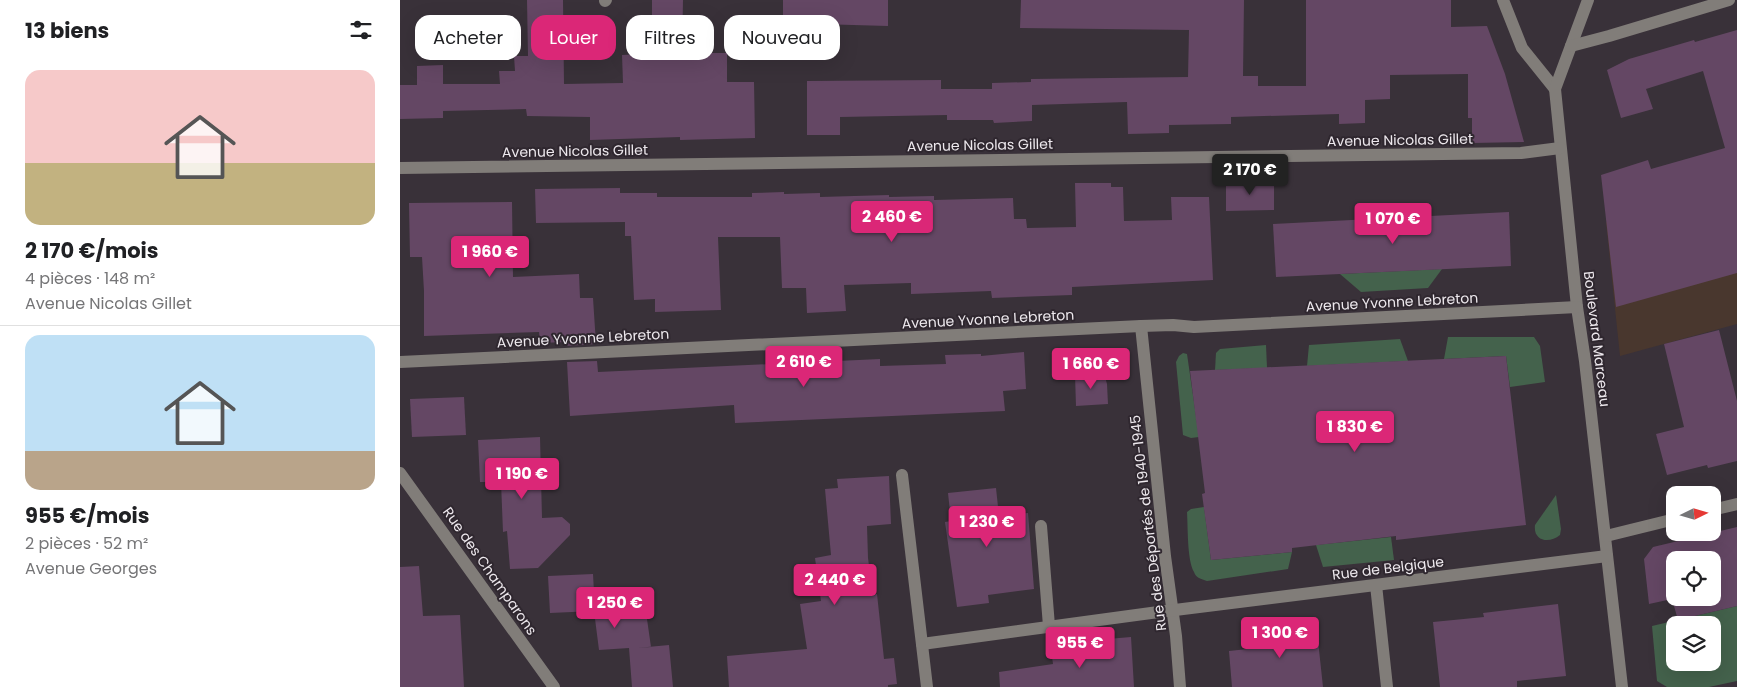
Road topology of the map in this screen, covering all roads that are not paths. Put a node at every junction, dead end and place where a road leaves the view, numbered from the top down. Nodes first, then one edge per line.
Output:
1 (1502, 0) edge
2 (1588, 0) edge
3 (1729, 0) edge
4 (1571, 46) junction
5 (1555, 89) junction
6 (1560, 148) junction
7 (400, 168) edge
8 (1577, 308) junction
9 (1141, 326) junction
10 (400, 362) edge
11 (400, 473) edge
12 (902, 475) dead end
13 (1737, 504) edge
14 (1721, 508) edge
15 (1666, 521) edge
16 (1041, 526) dead end
17 (1606, 536) junction
18 (1607, 556) junction
19 (1376, 584) junction
20 (1174, 610) junction
21 (1049, 626) junction
22 (922, 644) junction
23 (554, 687) edge
24 (927, 687) edge
25 (1180, 687) edge
26 (1387, 687) edge
27 (1622, 687) edge

1 - 5 street
2 - 4 street, Boulevard Marceau
3 - 4 street
4 - 5 street, Boulevard Marceau
5 - 6 street, Boulevard Marceau
6 - 7 street, Avenue Nicolas Gillet
6 - 8 street, Boulevard Marceau
8 - 9 street, Avenue Yvonne Lebreton
8 - 17 street, Boulevard Marceau
9 - 10 street, Avenue Yvonne Lebreton
9 - 20 street, Rue des Déportés de 1940-1945
11 - 23 street, Rue des Champarons
12 - 22 street
13 - 14 street
15 - 17 street
16 - 21 street
17 - 18 street, Boulevard Marceau
18 - 19 street, Rue de Belgique
18 - 27 street, Boulevard Marceau
19 - 20 street, Rue de Belgique
19 - 26 street
20 - 21 street, Rue de Belgique
20 - 25 street, Rue des Déportés de 1940-1945
21 - 22 street, Rue de Belgique
22 - 24 street

